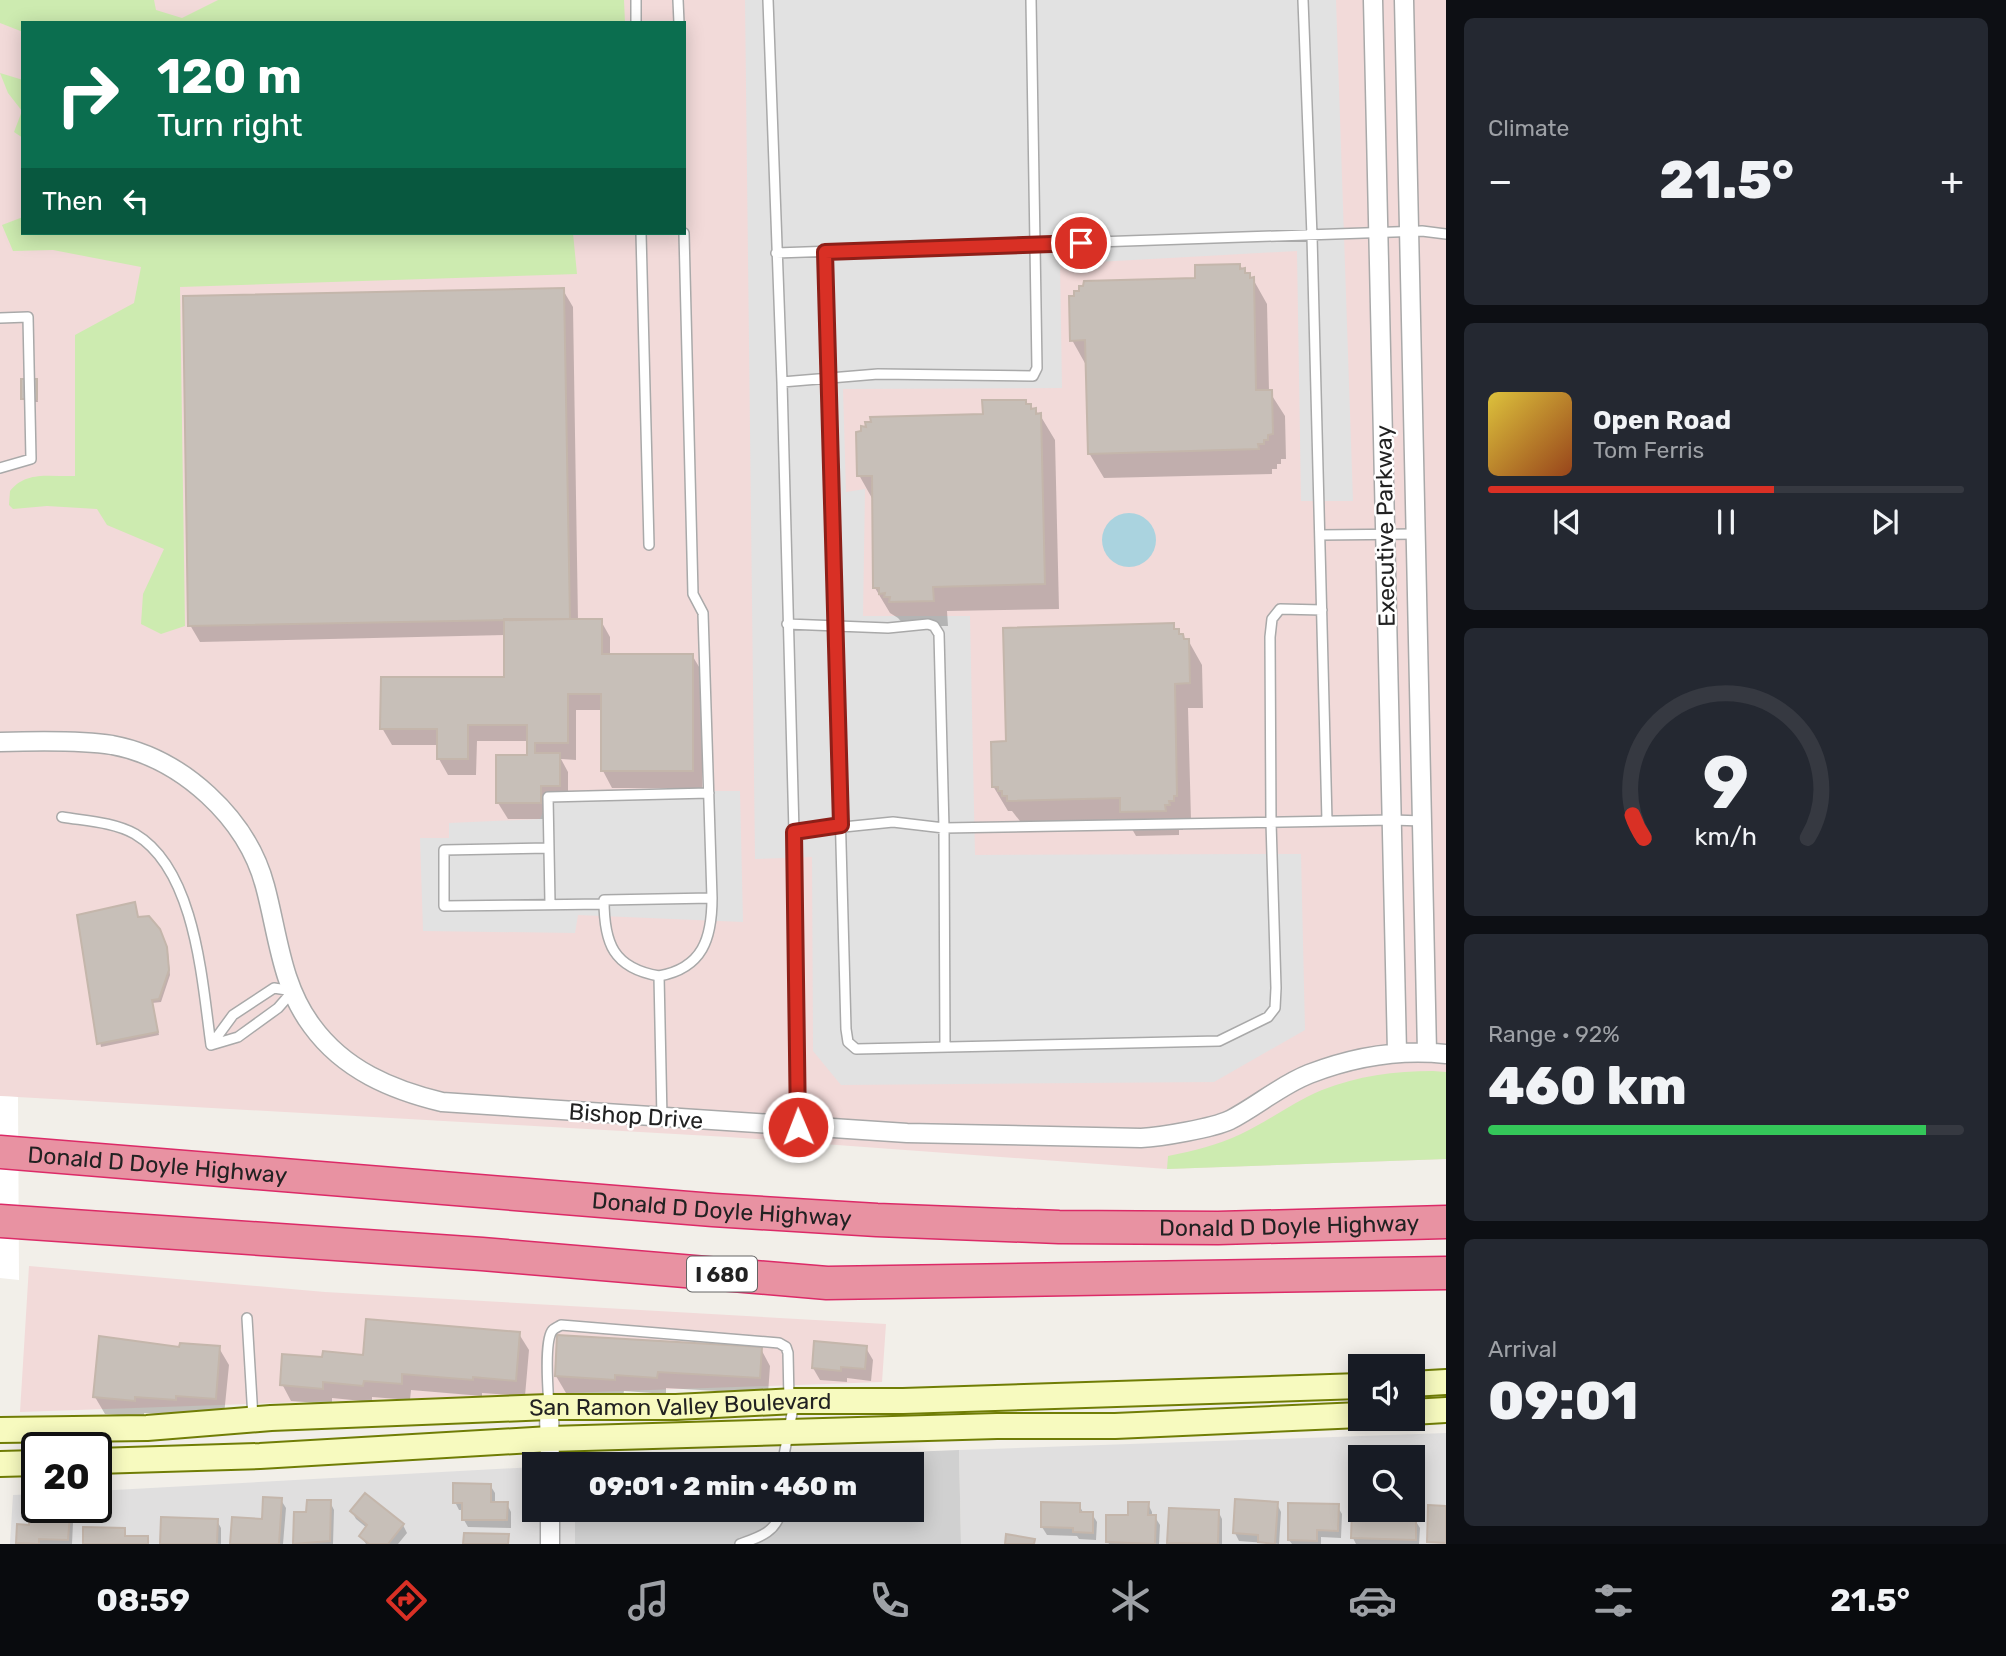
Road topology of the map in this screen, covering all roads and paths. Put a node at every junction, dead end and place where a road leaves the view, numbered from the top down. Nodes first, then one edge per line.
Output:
1 (636, 0) edge
2 (678, 0) edge
3 (768, 0) edge
4 (1031, 0) edge
5 (1303, 0) edge
6 (1373, 0) edge
7 (1404, 0) edge
8 (636, 21) edge
9 (679, 21) edge
10 (1410, 232) junction
11 (1378, 233) junction
12 (1446, 234) edge
13 (641, 235) edge
14 (684, 235) edge
15 (1312, 236) junction
16 (1034, 244) junction
17 (825, 252) junction
18 (776, 253) junction
19 (0, 318) edge
20 (830, 377) junction
21 (782, 382) junction
22 (0, 468) edge
23 (1385, 534) junction
24 (1416, 534) junction
25 (1320, 535) junction
26 (649, 545) dead end
27 (1322, 610) junction
28 (787, 624) junction
29 (835, 627) junction
30 (0, 742) edge
31 (709, 793) junction
32 (62, 817) dead end
33 (1392, 820) junction
34 (1327, 821) junction
35 (1423, 821) junction
36 (1271, 822) junction
37 (841, 825) junction
38 (944, 828) junction
39 (794, 832) junction
40 (548, 848) junction
41 (712, 898) junction
42 (550, 904) junction
43 (604, 904) junction
44 (659, 976) junction
45 (293, 991) junction
46 (211, 1045) junction
47 (945, 1047) junction
48 (1396, 1052) junction
49 (1427, 1052) junction
50 (1446, 1054) edge
51 (662, 1118) junction
52 (798, 1127) junction
53 (0, 1152) edge
54 (0, 1221) edge
55 (1446, 1222) edge
56 (1446, 1273) edge
57 (247, 1318) dead end
58 (1446, 1382) edge
59 (1425, 1383) edge
60 (1348, 1386) edge
61 (792, 1401) junction
62 (549, 1407) junction
63 (1446, 1410) edge
64 (1425, 1411) edge
65 (1348, 1416) edge
66 (254, 1420) junction
67 (0, 1430) edge
68 (789, 1432) junction
69 (550, 1439) junction
70 (550, 1452) edge
71 (784, 1452) edge
72 (112, 1461) edge
73 (21, 1463) edge
74 (0, 1464) edge
75 (550, 1522) edge
76 (779, 1522) edge
77 (550, 1544) edge
78 (740, 1544) edge

1 - 8 lane
2 - 9 lane
3 - 18 lane
4 - 16 lane
5 - 15 lane
6 - 11 street, Executive Parkway
7 - 10 street, Executive Parkway
10 - 11 lane
10 - 12 lane
10 - 24 street, Executive Parkway
11 - 15 lane
11 - 23 street, Executive Parkway
13 - 26 lane
14 - 31 lane
15 - 16 lane
15 - 25 lane
16 - 17 lane
16 - 20 lane
17 - 18 lane
17 - 20 lane
18 - 21 lane
19 - 22 lane
20 - 21 lane
20 - 29 lane
21 - 28 lane
23 - 24 lane
23 - 25 lane
23 - 33 street, Executive Parkway
24 - 35 street, Executive Parkway
25 - 27 lane
27 - 34 lane
27 - 36 lane
28 - 29 lane
28 - 39 lane
29 - 37 lane
29 - 38 lane
30 - 45 street, Bishop Drive
31 - 40 lane
31 - 41 lane
32 - 46 lane
33 - 34 lane
33 - 35 lane
33 - 48 street, Executive Parkway
34 - 36 lane
35 - 49 street, Executive Parkway
36 - 38 lane
36 - 47 lane
37 - 38 lane
37 - 39 lane
37 - 47 lane
38 - 47 lane
39 - 52 lane
40 - 42 lane
40 - 42 lane
41 - 43 lane
41 - 44 lane
42 - 43 lane
43 - 44 lane
44 - 51 lane
45 - 46 lane
45 - 46 lane
45 - 51 street, Bishop Drive
48 - 49 street, Bishop Drive
48 - 52 street, Bishop Drive
49 - 50 street, Bishop Drive
51 - 52 street, Bishop Drive
53 - 55 highway, Donald D Doyle Highway
54 - 56 highway, I 680
57 - 66 lane
58 - 59 main road
60 - 61 main road, San Ramon Valley Boulevard
61 - 62 main road, San Ramon Valley Boulevard
61 - 62 lane
61 - 68 lane
62 - 66 main road, San Ramon Valley Boulevard
62 - 69 street
63 - 64 main road
65 - 68 main road, San Ramon Valley Boulevard
66 - 67 main road, San Ramon Valley Boulevard
68 - 69 main road, San Ramon Valley Boulevard
68 - 71 lane
69 - 70 street
69 - 72 main road, San Ramon Valley Boulevard
73 - 74 main road
75 - 77 street
76 - 78 lane

